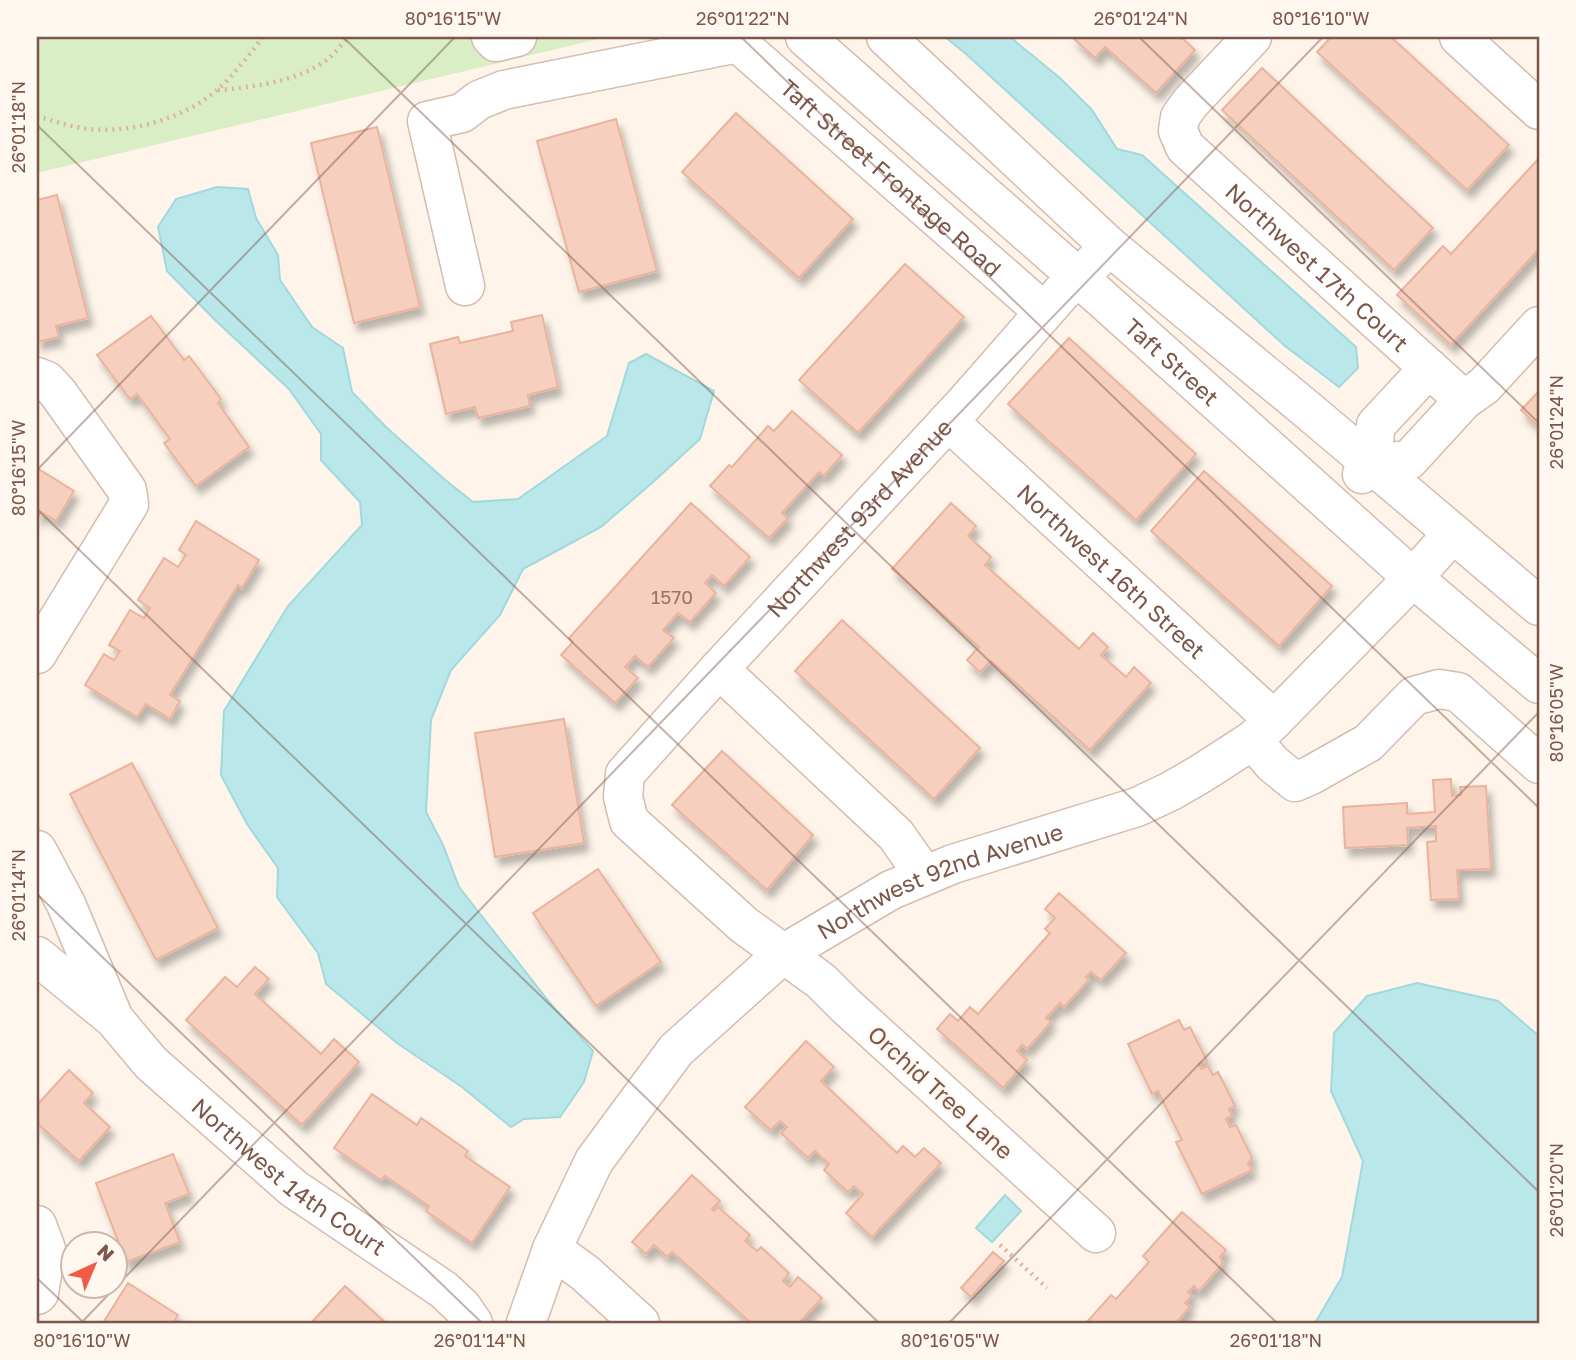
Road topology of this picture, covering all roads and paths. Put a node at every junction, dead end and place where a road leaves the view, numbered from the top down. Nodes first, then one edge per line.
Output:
1 (263, 37) edge
2 (348, 37) edge
3 (806, 37) edge
4 (886, 37) edge
5 (1250, 37) edge
6 (1459, 37) edge
7 (217, 90) junction
8 (1539, 110) edge
9 (37, 116) edge
10 (1109, 246) junction
11 (1079, 278) junction
12 (465, 286) dead end
13 (1044, 312) junction
14 (1539, 326) edge
15 (1429, 368) junction
16 (37, 377) edge
17 (1464, 400) junction
18 (948, 421) junction
19 (1371, 464) junction
20 (1334, 506) junction
21 (1453, 533) junction
22 (1413, 578) junction
23 (1539, 606) edge
24 (37, 654) edge
25 (719, 669) junction
26 (1539, 684) edge
27 (1264, 730) junction
28 (1539, 764) edge
29 (623, 797) joint
30 (37, 850) edge
31 (924, 875) junction
32 (783, 954) junction
33 (37, 956) edge
34 (114, 1019) junction
35 (1096, 1233) dead end
36 (41, 1237) edge
37 (1000, 1245) dead end
38 (552, 1250) junction
39 (1046, 1288) dead end
40 (37, 1295) edge
41 (474, 1323) edge
42 (527, 1323) edge
43 (640, 1323) edge

1 - 7 path
2 - 7 path
3 - 11 street, Taft Street
4 - 10 street, Taft Street
5 - 15 street, Northwest 17th Court
6 - 8 street
7 - 9 path
10 - 11 street, Northwest 93rd Avenue
10 - 19 street, Taft Street
11 - 13 street, Northwest 93rd Avenue
11 - 20 street, Taft Street
12 - 13 street, Taft Street Frontage Road
13 - 18 street, Northwest 93rd Avenue
14 - 17 street
15 - 17 street, Northwest 17th Court
15 - 19 street
16 - 24 street
17 - 19 street
18 - 25 street, Northwest 93rd Avenue
18 - 27 street, Northwest 16th Street
19 - 20 street
19 - 21 street, Taft Street
20 - 22 street, Taft Street
21 - 22 street, Northwest 92nd Avenue
21 - 23 street, Taft Street
22 - 26 street, Taft Street
22 - 27 street, Northwest 92nd Avenue
25 - 29 street, Northwest 93rd Avenue
25 - 31 street
27 - 28 street
27 - 31 street, Northwest 92nd Avenue
29 - 32 street, Orchid Tree Lane
30 - 34 street, Northwest 14th Court
31 - 32 street, Northwest 92nd Avenue
32 - 35 street, Orchid Tree Lane
32 - 38 street, Northwest 92nd Avenue
33 - 34 street, Northwest 14th Court
34 - 41 street, Northwest 14th Court
36 - 40 street
37 - 39 path
38 - 42 street, Northwest 92nd Avenue
38 - 43 street

